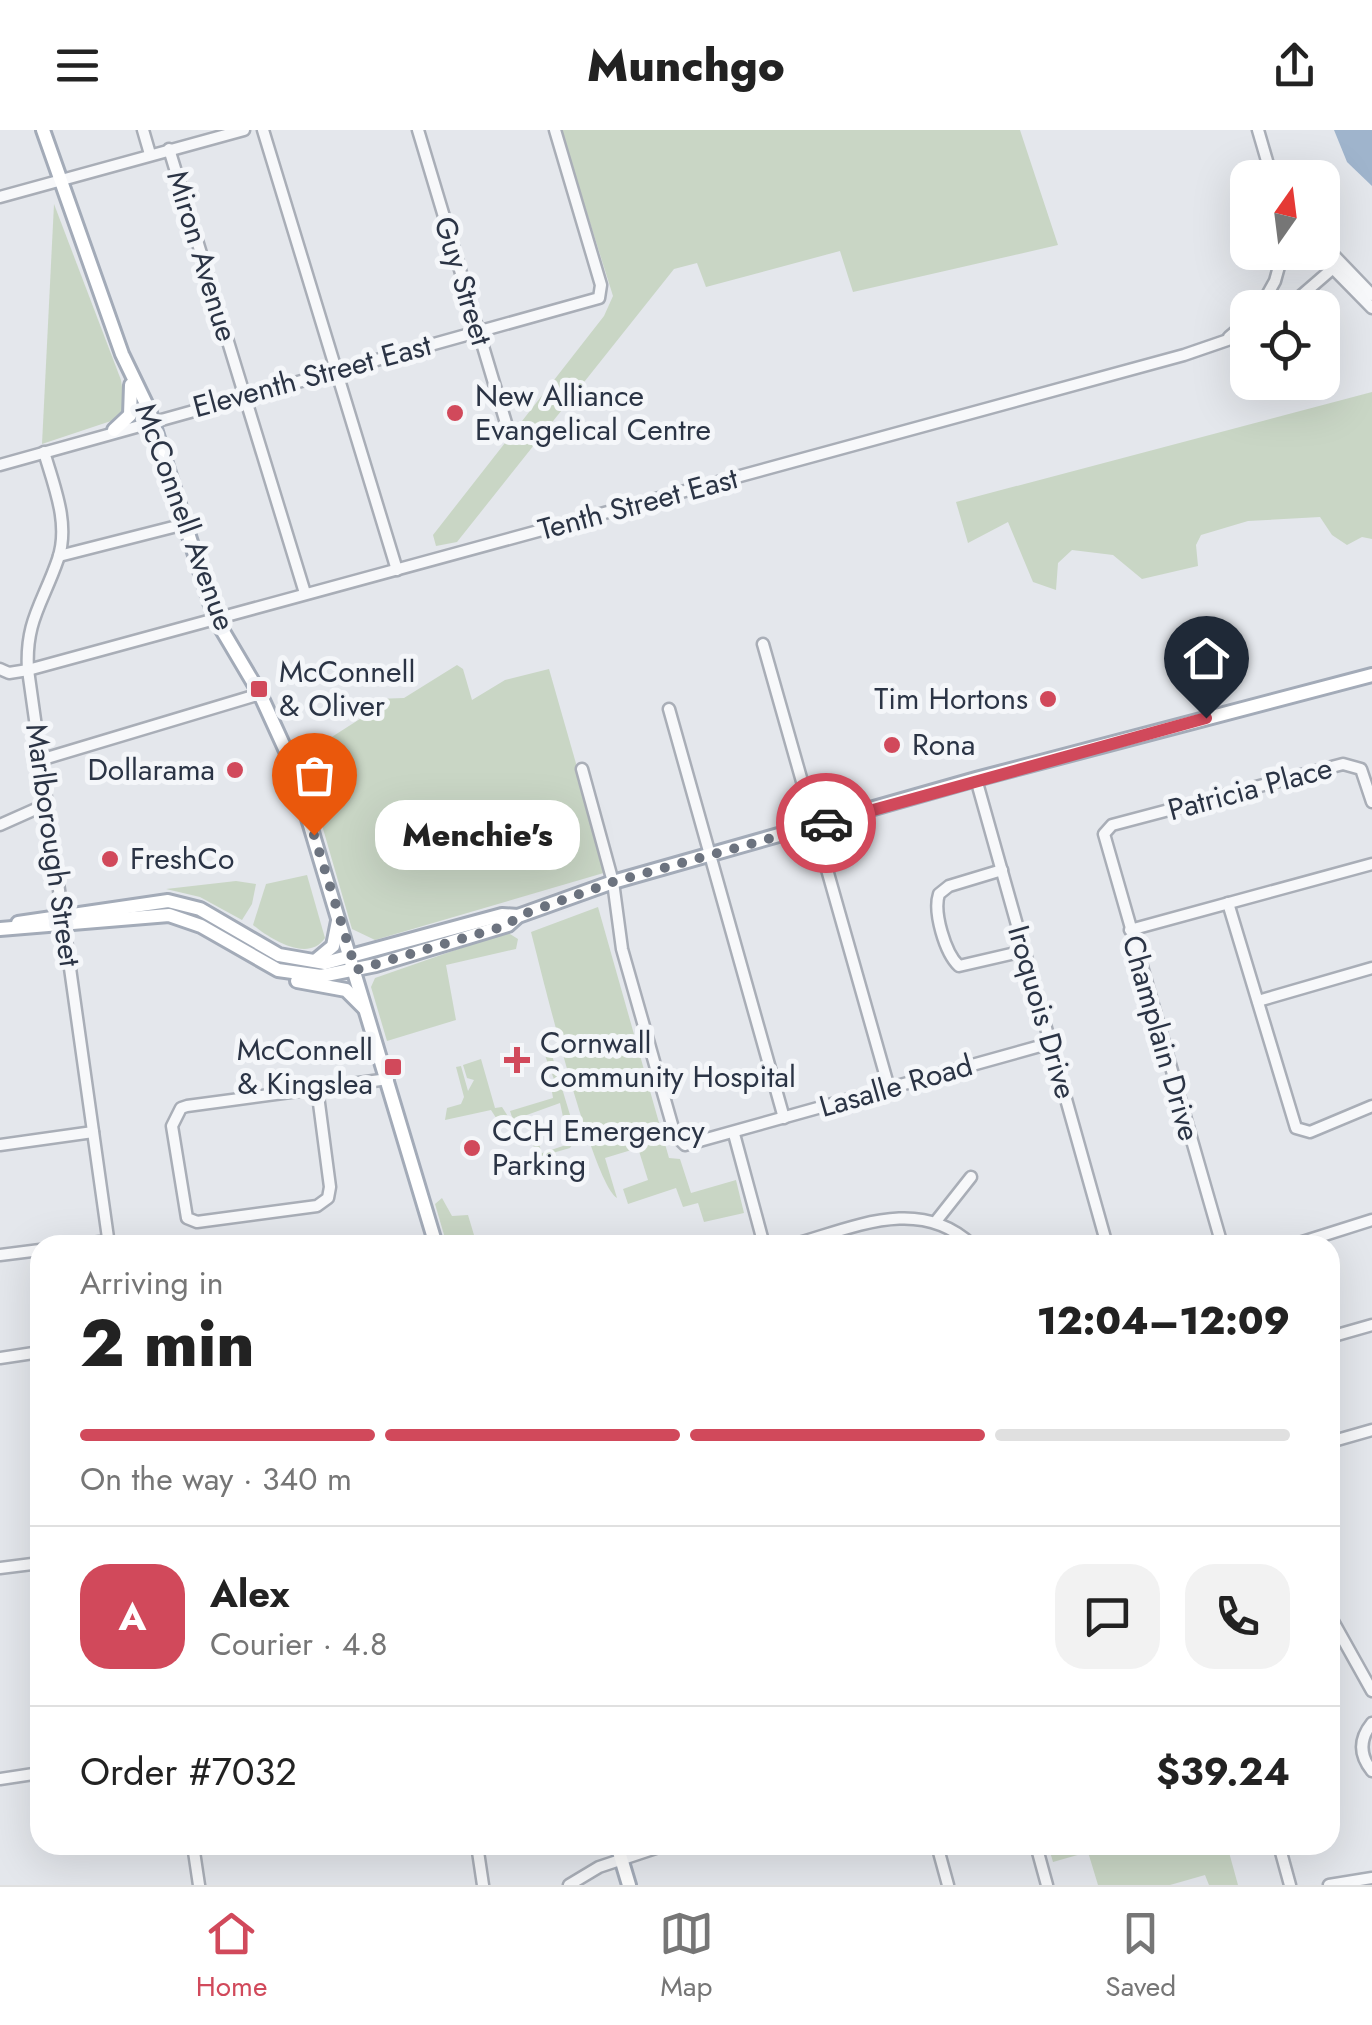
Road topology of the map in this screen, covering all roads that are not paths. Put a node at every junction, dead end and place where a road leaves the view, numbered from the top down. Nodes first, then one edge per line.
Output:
1 (43, 130) edge
2 (143, 130) edge
3 (244, 130) edge
4 (263, 130) edge
5 (418, 130) edge
6 (555, 130) edge
7 (1259, 132) edge
8 (169, 149) junction
9 (150, 154) junction
10 (1267, 160) edge
11 (1272, 160) edge
12 (58, 180) junction
13 (0, 197) edge
14 (1331, 270) edge
15 (1337, 270) edge
16 (1338, 270) edge
17 (1308, 290) edge
18 (1372, 295) edge
19 (1372, 308) edge
20 (478, 332) junction
21 (1230, 333) edge
22 (1230, 339) edge
23 (1208, 347) junction
24 (122, 354) junction
25 (335, 369) junction
26 (243, 394) junction
27 (151, 419) junction
28 (114, 430) junction
29 (508, 433) dead end
30 (44, 452) junction
31 (0, 465) edge
32 (186, 524) junction
33 (59, 556) junction
34 (397, 570) junction
35 (305, 593) junction
36 (215, 618) junction
37 (763, 644) dead end
38 (0, 669) edge
39 (28, 670) junction
40 (1372, 675) edge
41 (260, 694) junction
42 (669, 709) dead end
43 (40, 760) junction
44 (582, 769) dead end
45 (976, 779) junction
46 (1372, 802) edge
47 (47, 804) junction
48 (0, 825) edge
49 (815, 826) junction
50 (1106, 830) joint
51 (709, 856) junction
52 (1372, 864) edge
53 (1002, 870) junction
54 (613, 882) junction
55 (1228, 904) junction
56 (337, 909) junction
57 (63, 920) junction
58 (0, 928) edge
59 (1130, 930) junction
60 (1024, 951) junction
61 (311, 962) junction
62 (355, 963) junction
63 (268, 966) junction
64 (1372, 968) edge
65 (1258, 1002) junction
66 (367, 1012) junction
67 (1051, 1042) junction
68 (388, 1078) junction
69 (317, 1088) junction
70 (888, 1088) junction
71 (1372, 1106) edge
72 (784, 1118) junction
73 (93, 1132) junction
74 (734, 1134) junction
75 (0, 1145) edge
76 (971, 1177) dead end
77 (936, 1220) junction
78 (1372, 1220) edge
79 (108, 1235) edge
80 (433, 1235) edge
81 (761, 1235) edge
82 (828, 1235) edge
83 (958, 1235) edge
84 (1104, 1235) edge
85 (1219, 1235) edge
86 (1325, 1235) edge
87 (30, 1251) edge
88 (0, 1255) edge
89 (1372, 1325) edge
90 (1340, 1333) edge
91 (30, 1354) edge
92 (0, 1358) edge
93 (1372, 1430) edge
94 (1340, 1439) edge
95 (30, 1564) edge
96 (0, 1568) edge
97 (1340, 1634) edge
98 (1372, 1691) edge
99 (1372, 1723) edge
100 (1372, 1771) edge
101 (30, 1775) edge
102 (0, 1779) edge
103 (194, 1855) edge
104 (478, 1855) edge
105 (614, 1855) edge
106 (620, 1855) edge
107 (940, 1855) edge
108 (1039, 1855) edge
109 (1282, 1855) edge
110 (1372, 1878) edge
111 (198, 1885) edge
112 (483, 1885) edge
113 (569, 1885) edge
114 (630, 1885) edge
115 (948, 1885) edge
116 (1047, 1885) edge
117 (1290, 1885) edge
118 (1329, 1885) edge

1 - 12 main road, McConnell Avenue
2 - 9 street
3 - 8 street
4 - 25 street
5 - 20 street, Guy Street
6 - 20 street, Eleventh Street East
7 - 10 street
7 - 11 street
8 - 9 street
8 - 26 street, Miron Avenue
9 - 12 street
12 - 13 street
12 - 24 main road, McConnell Avenue
14 - 17 street
15 - 19 street
16 - 18 street
20 - 25 street, Eleventh Street East
20 - 29 street, Guy Street
21 - 23 street
22 - 23 street, Tenth Street East
23 - 34 street, Tenth Street East
24 - 27 main road, McConnell Avenue
24 - 28 main road
25 - 26 street, Eleventh Street East
25 - 34 street
26 - 27 street, Eleventh Street East
26 - 35 street, Miron Avenue
27 - 28 street, Eleventh Street East
27 - 32 main road, McConnell Avenue
28 - 30 street, Eleventh Street East
30 - 31 street, Eleventh Street East
30 - 33 street, Marlborough Street
32 - 33 street
32 - 36 main road, McConnell Avenue
33 - 39 street, Marlborough Street
34 - 35 street, Tenth Street East
35 - 36 street, Tenth Street East
36 - 39 street, Tenth Street East
36 - 41 main road, McConnell Avenue
37 - 49 street
38 - 39 street, Tenth Street East
39 - 43 street, Marlborough Street
40 - 45 main road
41 - 43 street
41 - 56 main road, McConnell Avenue
42 - 51 street
43 - 47 street, Marlborough Street
44 - 54 street
45 - 49 main road
45 - 53 street, Iroquois Drive
46 - 50 street, Patricia Place
47 - 48 street
47 - 57 street, Marlborough Street
49 - 51 main road
49 - 70 street
50 - 59 street, Champlain Drive
51 - 54 main road
51 - 72 street
52 - 55 street
53 - 60 street, Iroquois Drive
53 - 60 street
54 - 62 main road
54 - 74 street, Lasalle Road
55 - 59 street
55 - 65 street
56 - 61 main road
56 - 62 main road, McConnell Avenue
57 - 58 main road
57 - 61 main road
57 - 63 main road
57 - 73 street, Marlborough Street
59 - 85 street, Champlain Drive
60 - 67 street, Iroquois Drive
61 - 62 main road
62 - 63 main road
62 - 66 main road, McConnell Avenue
63 - 66 main road
64 - 65 street
65 - 71 street
66 - 68 main road, McConnell Avenue
67 - 70 street, Lasalle Road
67 - 84 street, Iroquois Drive
68 - 69 street
68 - 80 main road, McConnell Avenue
69 - 69 street
70 - 72 street, Lasalle Road
72 - 74 street, Lasalle Road
73 - 75 street
73 - 79 street, Marlborough Street
74 - 81 street
76 - 77 street
77 - 82 street
77 - 83 street
78 - 86 street
87 - 88 street
89 - 90 street
91 - 92 street
93 - 94 street
95 - 96 street
97 - 98 street
99 - 100 street
101 - 102 street
103 - 111 street
104 - 112 street
105 - 113 street
106 - 114 main road
107 - 115 street
108 - 116 street
109 - 117 street
110 - 118 street

